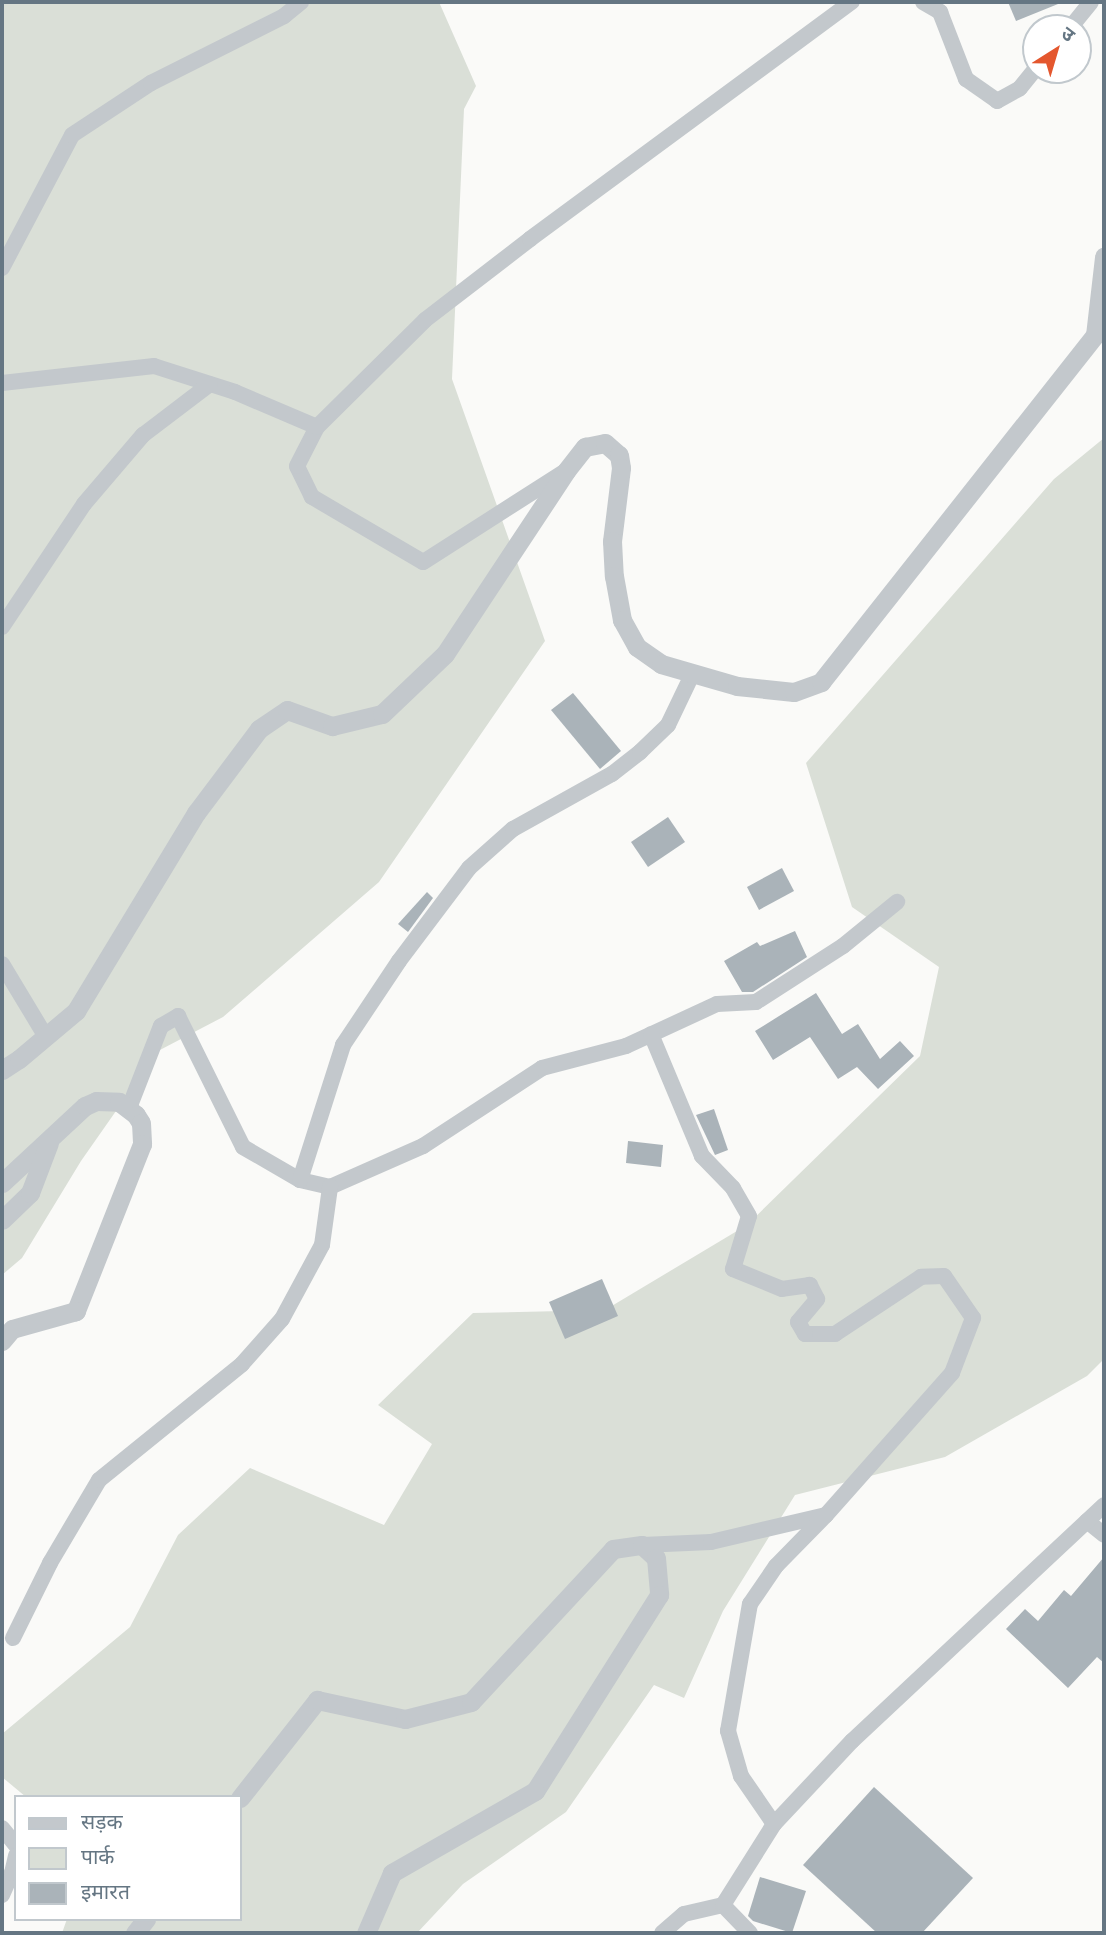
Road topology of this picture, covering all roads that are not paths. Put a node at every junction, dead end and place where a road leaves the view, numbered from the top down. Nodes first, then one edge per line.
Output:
1 (301, 2) edge
2 (852, 2) edge
3 (923, 2) edge
4 (1023, 84) edge
5 (1104, 257) edge
6 (2, 268) edge
7 (2, 383) edge
8 (210, 384) junction
9 (317, 427) junction
10 (566, 471) junction
11 (2, 626) edge
12 (692, 675) junction
13 (897, 902) dead end
14 (2, 964) edge
15 (651, 1034) junction
16 (46, 1037) junction
17 (10, 1057) edge
18 (2, 1070) edge
19 (129, 1108) junction
20 (48, 1143) junction
21 (300, 1180) junction
22 (2, 1183) edge
23 (330, 1187) junction
24 (2, 1220) edge
25 (2, 1341) edge
26 (1104, 1506) edge
27 (826, 1515) junction
28 (1087, 1521) junction
29 (1104, 1535) edge
30 (642, 1545) junction
31 (13, 1638) dead end
32 (242, 1795) edge
33 (774, 1824) junction
34 (2, 1828) edge
35 (14, 1843) edge
36 (14, 1864) edge
37 (2, 1895) edge
38 (723, 1905) junction
39 (366, 1933) edge
40 (662, 1933) edge
41 (747, 1933) edge

1 - 6 street
2 - 9 street
3 - 4 street
5 - 12 street
7 - 8 street
8 - 9 street
8 - 11 street
9 - 10 street
10 - 12 street
10 - 16 street
12 - 21 street
13 - 15 street
14 - 16 street
15 - 23 street
15 - 27 street
16 - 17 street
17 - 18 street
19 - 20 street
19 - 21 street
19 - 25 street
20 - 22 street
20 - 24 street
21 - 23 street
23 - 31 street
26 - 28 street
27 - 30 street
27 - 33 street
28 - 29 street
28 - 33 street
30 - 32 street
30 - 39 street
33 - 38 street
34 - 35 street
36 - 37 street
38 - 40 street
38 - 41 street

